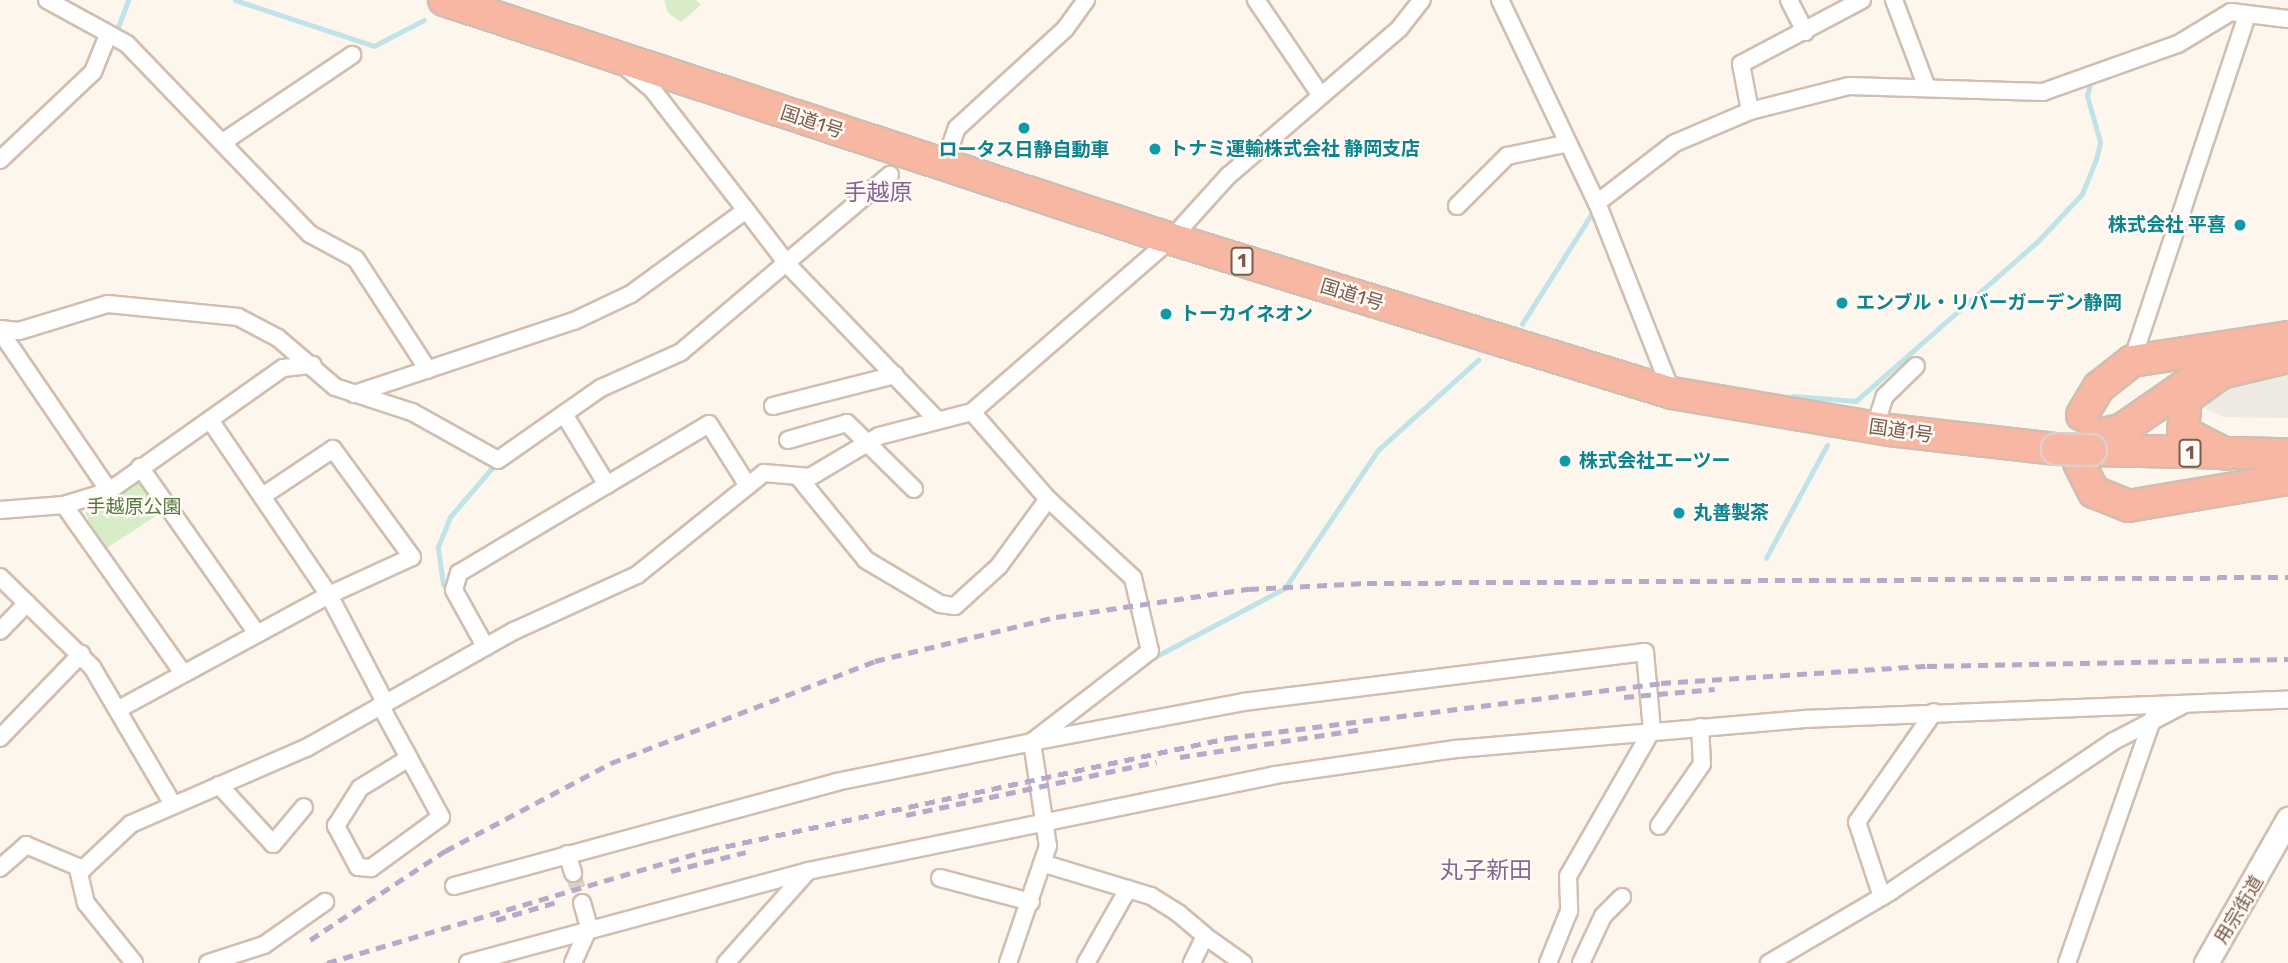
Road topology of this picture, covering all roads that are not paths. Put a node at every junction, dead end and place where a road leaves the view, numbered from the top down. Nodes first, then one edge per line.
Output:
1 (47, 0) edge
2 (444, 0) edge
3 (1086, 0) edge
4 (1256, 0) edge
5 (1422, 0) edge
6 (1500, 0) edge
7 (1790, 0) edge
8 (1862, 0) edge
9 (1894, 0) edge
10 (2234, 9) edge
11 (2288, 19) edge
12 (1805, 32) junction
13 (108, 36) junction
14 (352, 55) dead end
15 (613, 56) junction
16 (1927, 88) junction
17 (1320, 94) junction
18 (1750, 111) junction
19 (223, 142) junction
20 (1564, 144) junction
21 (0, 160) edge
22 (944, 165) junction
23 (890, 175) dead end
24 (1597, 203) junction
25 (1457, 206) dead end
26 (747, 210) junction
27 (1171, 239) junction
28 (789, 266) junction
29 (0, 330) edge
30 (2288, 337) edge
31 (2288, 357) edge
32 (2132, 361) junction
33 (313, 365) junction
34 (1916, 366) dead end
35 (2243, 367) junction
36 (428, 370) junction
37 (895, 375) junction
38 (1672, 393) junction
39 (354, 394) junction
40 (772, 407) dead end
41 (972, 412) junction
42 (564, 414) junction
43 (1788, 414) junction
44 (1878, 417) junction
45 (210, 419) junction
46 (936, 419) junction
47 (788, 440) dead end
48 (2077, 441) junction
49 (864, 443) junction
50 (2225, 454) junction
51 (2288, 454) edge
52 (140, 467) junction
53 (800, 479) junction
54 (2288, 479) edge
55 (607, 485) junction
56 (748, 486) junction
57 (914, 489) dead end
58 (109, 491) junction
59 (264, 495) junction
60 (1048, 499) junction
61 (64, 505) junction
62 (0, 510) edge
63 (0, 578) edge
64 (329, 594) junction
65 (27, 603) junction
66 (0, 631) edge
67 (256, 632) junction
68 (485, 646) junction
69 (81, 654) junction
70 (183, 673) junction
71 (2193, 700) junction
72 (2288, 700) edge
73 (383, 704) junction
74 (119, 709) junction
75 (1934, 712) junction
76 (2153, 719) junction
77 (1700, 727) junction
78 (1652, 730) junction
79 (0, 738) edge
80 (1032, 742) junction
81 (409, 758) junction
82 (219, 785) junction
83 (172, 803) junction
84 (304, 807) dead end
85 (1048, 818) junction
86 (2288, 819) edge
87 (1659, 826) dead end
88 (567, 854) junction
89 (1045, 864) junction
90 (0, 868) edge
91 (78, 869) junction
92 (808, 871) junction
93 (573, 873) tunnel mouth
94 (940, 878) dead end
95 (454, 886) dead end
96 (1128, 889) junction
97 (1622, 897) dead end
98 (1882, 897) junction
99 (325, 902) dead end
100 (1031, 902) junction
101 (582, 903) tunnel mouth
102 (589, 927) junction
103 (1205, 936) junction
104 (134, 963) edge
105 (208, 963) edge
106 (468, 963) edge
107 (573, 963) edge
108 (726, 963) edge
109 (1008, 963) edge
110 (1086, 963) edge
111 (1192, 963) edge
112 (1243, 963) edge
113 (1548, 963) edge
114 (1581, 963) edge
115 (1769, 963) edge
116 (2067, 963) edge
117 (2206, 963) edge

1 - 13 street
2 - 15 highway, 国道1号 / 1
3 - 22 street
4 - 17 street
5 - 17 street
6 - 20 street
7 - 12 street
8 - 12 street
9 - 16 street
10 - 11 street
10 - 16 street
10 - 32 street
12 - 18 street
13 - 19 street
13 - 21 street
14 - 19 street
15 - 22 highway, 国道1号 / 1
15 - 26 street
16 - 18 street
17 - 27 street
18 - 24 street
19 - 36 street
20 - 24 street
20 - 25 street
22 - 27 highway, 国道1号 / 1
23 - 28 street
24 - 38 street
26 - 28 street
26 - 36 street
27 - 38 highway, 国道1号 / 1
27 - 41 street
28 - 37 street
28 - 42 street
29 - 33 street
29 - 58 street
30 - 32 highway
31 - 35 highway
32 - 48 highway
33 - 39 street
33 - 45 street
34 - 44 street
35 - 48 highway
35 - 50 highway
36 - 39 street
37 - 40 street
37 - 46 street
38 - 43 highway, 国道1号 / 1
39 - 42 street
41 - 46 street
41 - 60 street
42 - 55 street
43 - 44 highway
43 - 48 highway, 国道1号 / 1
44 - 48 highway
45 - 52 street
45 - 59 street
46 - 49 street
47 - 49 street
48 - 50 highway, 国道1号 / 1
48 - 54 highway
49 - 53 street
49 - 57 street
50 - 51 highway, 国道1号 / 1
52 - 58 street
52 - 67 street
53 - 56 street
53 - 60 street
55 - 56 street
55 - 68 street
56 - 68 street
58 - 61 street
59 - 64 street
59 - 64 street
60 - 80 street
61 - 62 street
61 - 70 street
63 - 65 street
64 - 67 street
64 - 73 street
65 - 66 street
65 - 69 street
67 - 70 street
68 - 73 street
69 - 74 street
69 - 79 street
70 - 74 street
71 - 72 street
71 - 75 street
71 - 76 street
73 - 81 street
73 - 82 street
74 - 83 street
75 - 77 street
75 - 98 street
76 - 98 street
76 - 116 street
77 - 78 street
77 - 87 street
78 - 80 street
78 - 85 street
78 - 113 street
80 - 85 street
80 - 88 street
81 - 81 street
82 - 83 street
82 - 84 street
83 - 91 street
85 - 89 street
85 - 92 street
86 - 117 street, 用宗街道
88 - 93 street
88 - 95 street
89 - 96 street
89 - 100 street
90 - 91 street
91 - 104 street
92 - 102 street
92 - 108 street
94 - 100 street
96 - 103 street
96 - 110 street
97 - 114 street
98 - 115 street
99 - 105 street
100 - 109 street
101 - 102 street
102 - 106 street
102 - 107 street
103 - 111 street
103 - 112 street

